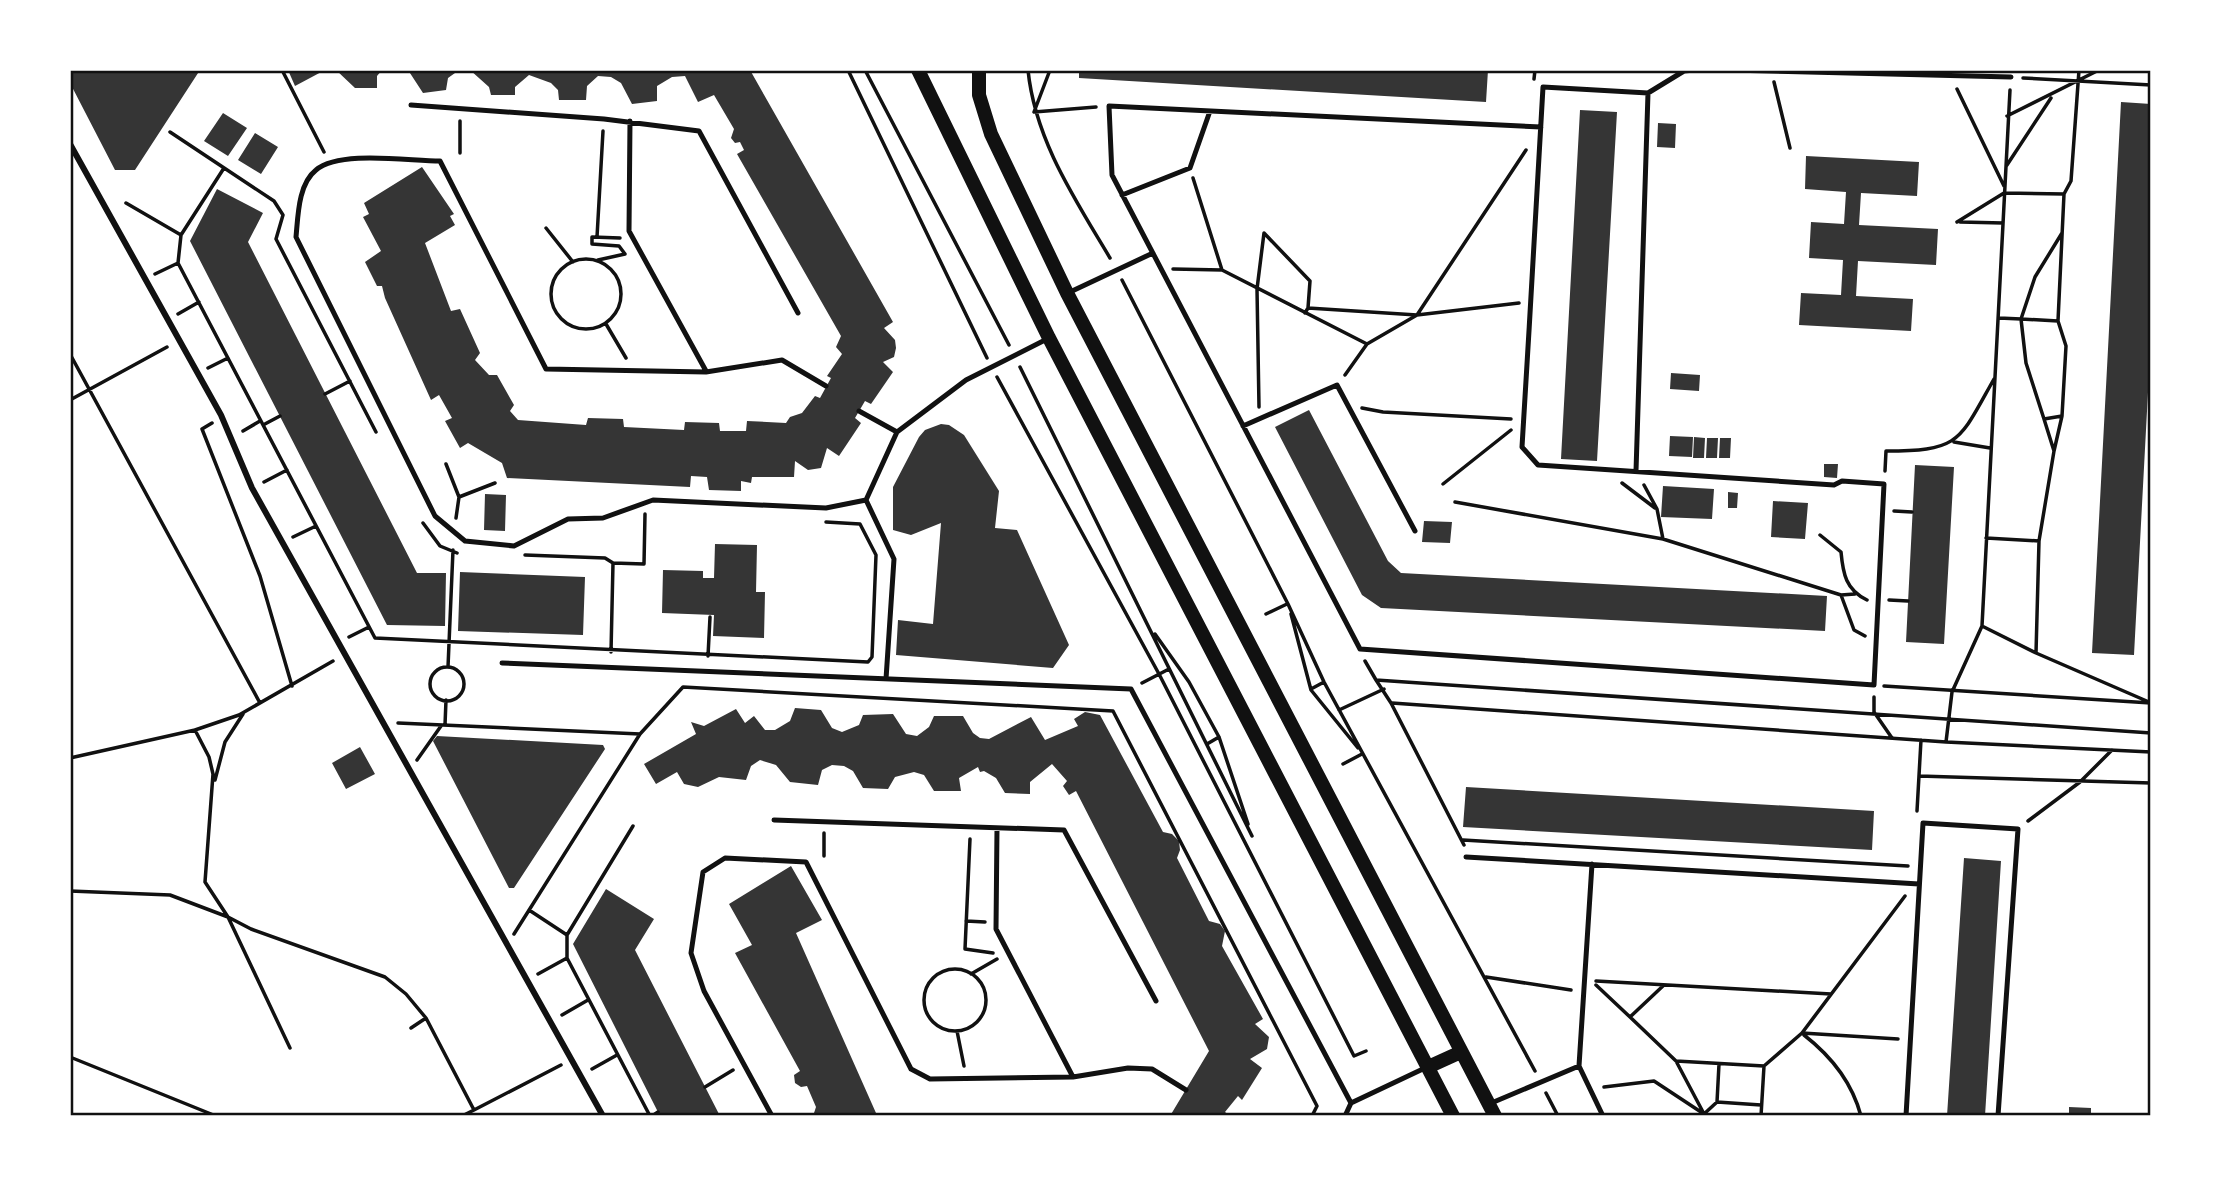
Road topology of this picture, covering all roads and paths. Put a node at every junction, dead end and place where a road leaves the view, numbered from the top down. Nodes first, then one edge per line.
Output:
1 (282, 70) edge
2 (848, 70) edge
3 (865, 70) edge
4 (918, 70) edge
5 (979, 70) edge
6 (1028, 70) edge
7 (1050, 70) edge
8 (1694, 70) edge
9 (1730, 70) edge
10 (2079, 70) edge
11 (2099, 70) edge
12 (1772, 73) junction
13 (1952, 77) junction
14 (2011, 78) junction
15 (2078, 80) junction
16 (2151, 85) edge
17 (1648, 93) junction
18 (2052, 96) junction
19 (411, 105) dead end
20 (1109, 106) junction
21 (460, 109) junction
22 (1210, 111) junction
23 (1034, 112) junction
24 (2007, 116) junction
25 (604, 119) junction
26 (630, 121) junction
27 (1541, 127) junction
28 (70, 144) edge
29 (1790, 148) dead end
30 (460, 153) dead end
31 (330, 163) junction
32 (2006, 167) junction
33 (1190, 168) junction
34 (224, 169) dead end
35 (2004, 191) junction
36 (2064, 194) junction
37 (1122, 195) junction
38 (125, 203) dead end
39 (2003, 223) junction
40 (546, 228) dead end
41 (2063, 232) junction
42 (181, 235) junction
43 (597, 237) junction
44 (633, 239) junction
45 (1153, 253) junction
46 (596, 260) junction
47 (573, 262) junction
48 (178, 263) junction
49 (1161, 268) junction
50 (1117, 270) junction
51 (1222, 270) junction
52 (144, 278) junction
53 (1257, 289) junction
54 (1068, 293) junction
55 (199, 302) junction
56 (1531, 302) junction
57 (1308, 308) junction
58 (798, 313) dead end
59 (1305, 313) junction
60 (1417, 315) junction
61 (1999, 318) junction
62 (2021, 319) junction
63 (167, 320) junction
64 (2058, 321) junction
65 (606, 324) junction
66 (1049, 338) junction
67 (174, 343) dead end
68 (1367, 344) junction
69 (70, 354) edge
70 (1014, 356) junction
71 (228, 358) junction
72 (992, 367) junction
73 (634, 370) junction
74 (706, 372) junction
75 (197, 373) junction
76 (364, 374) junction
77 (1995, 377) junction
78 (1337, 385) junction
79 (826, 386) dead end
80 (89, 389) junction
81 (325, 394) dead end
82 (70, 400) edge
83 (1348, 405) junction
84 (859, 411) dead end
85 (221, 415) junction
86 (2062, 415) junction
87 (280, 416) dead end
88 (1259, 419) junction
89 (2044, 419) junction
90 (1523, 420) junction
91 (262, 422) junction
92 (1243, 426) junction
93 (897, 432) junction
94 (232, 438) junction
95 (1954, 442) junction
96 (1991, 448) junction
97 (2054, 451) junction
98 (446, 464) dead end
99 (1603, 469) junction
100 (287, 470) junction
101 (1636, 471) junction
102 (495, 483) dead end
103 (1443, 484) dead end
104 (1884, 484) junction
105 (252, 488) junction
106 (459, 497) junction
107 (866, 500) junction
108 (1455, 502) dead end
109 (1657, 509) junction
110 (646, 510) dead end
111 (1883, 511) junction
112 (1912, 512) dead end
113 (821, 522) dead end
114 (316, 526) junction
115 (454, 531) junction
116 (1415, 531) dead end
117 (1820, 535) dead end
118 (1986, 538) junction
119 (1663, 539) junction
120 (2039, 541) junction
121 (282, 542) junction
122 (1855, 594) junction
123 (1841, 595) junction
124 (1908, 601) dead end
125 (1878, 602) junction
126 (1288, 604) junction
127 (1266, 614) dead end
128 (710, 617) dead end
129 (1147, 624) junction
130 (1982, 626) junction
131 (369, 627) junction
132 (449, 642) junction
133 (1876, 642) junction
134 (339, 643) junction
135 (1360, 649) junction
136 (611, 652) junction
137 (2036, 653) junction
138 (708, 656) junction
139 (335, 660) dead end
140 (502, 663) dead end
141 (448, 667) junction
142 (611, 667) junction
143 (1169, 668) junction
144 (1158, 674) junction
145 (886, 679) junction
146 (1376, 680) junction
147 (1324, 682) junction
148 (1874, 685) junction
149 (292, 686) junction
150 (1131, 689) junction
151 (1384, 689) junction
152 (1311, 690) junction
153 (1952, 692) junction
154 (446, 700) junction
155 (260, 703) junction
156 (1391, 703) junction
157 (2151, 703) edge
158 (1339, 710) junction
159 (244, 712) junction
160 (1874, 712) junction
161 (1949, 718) junction
162 (383, 723) junction
163 (443, 725) junction
164 (195, 730) junction
165 (2151, 733) edge
166 (640, 734) junction
167 (1219, 737) junction
168 (1892, 738) junction
169 (1922, 740) junction
170 (1946, 742) junction
171 (1207, 744) junction
172 (2112, 750) junction
173 (2151, 752) edge
174 (1363, 755) junction
175 (70, 758) edge
176 (1343, 764) dead end
177 (410, 770) junction
178 (1919, 776) junction
179 (2081, 782) junction
180 (2151, 783) edge
181 (214, 788) junction
182 (1917, 815) dead end
183 (774, 820) dead end
184 (824, 821) junction
185 (633, 826) dead end
186 (971, 827) junction
187 (997, 828) junction
188 (2018, 829) junction
189 (824, 856) dead end
190 (1466, 857) dead end
191 (1592, 864) junction
192 (1917, 884) junction
193 (70, 891) edge
194 (529, 910) junction
195 (228, 917) junction
196 (966, 921) junction
197 (996, 922) junction
198 (567, 935) junction
199 (507, 944) junction
200 (567, 958) junction
201 (971, 974) junction
202 (1484, 976) junction
203 (527, 979) junction
204 (1664, 985) junction
205 (1584, 992) junction
206 (1832, 994) junction
207 (589, 1000) junction
208 (1156, 1001) dead end
209 (1630, 1017) junction
210 (426, 1018) junction
211 (551, 1021) junction
212 (411, 1028) dead end
213 (957, 1031) junction
214 (1802, 1033) junction
215 (1910, 1039) junction
216 (290, 1048) dead end
217 (1366, 1051) dead end
218 (1461, 1052) junction
219 (617, 1055) junction
220 (70, 1057) edge
221 (1676, 1061) junction
222 (744, 1063) junction
223 (1718, 1063) junction
224 (560, 1066) dead end
225 (1579, 1066) junction
226 (1763, 1066) junction
227 (1428, 1067) junction
228 (580, 1075) junction
229 (1073, 1077) junction
230 (70, 1078) edge
231 (967, 1079) junction
232 (1541, 1082) junction
233 (705, 1087) dead end
234 (1590, 1089) junction
235 (1186, 1090) dead end
236 (1351, 1102) junction
237 (1717, 1102) junction
238 (1762, 1105) junction
239 (474, 1110) junction
240 (1492, 1110) edge
241 (659, 1112) dead end
242 (70, 1115) edge
243 (1705, 1115) edge
244 (216, 1116) edge
245 (462, 1116) edge
246 (604, 1116) edge
247 (651, 1116) edge
248 (772, 1116) edge
249 (1312, 1116) edge
250 (1345, 1116) edge
251 (1453, 1116) edge
252 (1558, 1116) edge
253 (1604, 1116) edge
254 (1696, 1116) edge
255 (1760, 1116) edge
256 (1861, 1116) edge
257 (1906, 1116) edge
258 (1998, 1116) edge

1 - 31 path
2 - 72 path
3 - 70 path
4 - 66 main road
5 - 54 main road
6 - 23 path
7 - 23 path
8 - 17 lane
9 - 12 lane
10 - 15 path
11 - 15 path
12 - 13 lane
12 - 29 path
13 - 14 lane
13 - 35 path
14 - 15 path
14 - 24 path
15 - 16 path
15 - 18 path
15 - 36 path
17 - 27 lane
17 - 101 lane
18 - 24 path
18 - 32 path
19 - 21 lane
20 - 22 lane
20 - 23 path
20 - 37 lane
21 - 25 lane
21 - 30 path
22 - 27 lane
22 - 33 lane
23 - 50 path
24 - 32 path
25 - 26 lane
25 - 43 path
26 - 44 lane
26 - 58 lane
27 - 56 lane
27 - 60 path
28 - 52 street
31 - 73 lane
31 - 76 lane
32 - 35 path
33 - 37 lane
33 - 51 path
34 - 42 path
35 - 36 path
35 - 39 path
35 - 39 path
36 - 41 path
37 - 45 lane
38 - 42 path
39 - 61 path
40 - 47 path
41 - 62 path
41 - 64 path
42 - 48 path
43 - 44 path
43 - 46 path
44 - 74 lane
45 - 49 lane
45 - 50 lane
46 - 47 path
46 - 65 path
47 - 65 path
48 - 52 path
48 - 55 path
49 - 51 path
49 - 92 lane
50 - 54 lane
50 - 126 path
51 - 53 path
52 - 63 street
53 - 57 path
53 - 59 path
53 - 88 path
54 - 218 main road
55 - 63 path
55 - 71 path
56 - 60 path
56 - 90 lane
57 - 59 path
57 - 60 path
59 - 68 path
60 - 68 path
61 - 62 path
61 - 77 path
62 - 64 path
62 - 89 path
63 - 75 street
64 - 86 path
65 - 73 path
66 - 70 lane
66 - 227 main road
67 - 80 path
68 - 78 path
69 - 80 path
70 - 72 lane
70 - 129 path
71 - 75 path
71 - 91 path
72 - 93 lane
72 - 144 path
73 - 74 lane
74 - 79 lane
75 - 85 street
76 - 81 path
76 - 115 lane
77 - 95 path
77 - 96 path
78 - 83 lane
78 - 88 lane
80 - 82 path
80 - 155 path
83 - 90 path
83 - 116 lane
84 - 93 lane
85 - 94 street
85 - 149 path
86 - 89 path
86 - 97 path
87 - 91 path
88 - 92 lane
89 - 97 path
90 - 99 lane
90 - 103 path
91 - 94 path
91 - 100 path
92 - 135 lane
93 - 107 lane
94 - 105 street
95 - 96 path
95 - 104 path
96 - 118 path
97 - 120 path
98 - 106 path
99 - 101 lane
99 - 109 path
100 - 105 path
100 - 114 path
101 - 104 lane
101 - 109 path
102 - 106 path
104 - 111 lane
105 - 121 street
106 - 115 path
107 - 115 lane
107 - 145 lane
108 - 119 path
109 - 119 path
110 - 136 path
111 - 112 path
111 - 125 lane
113 - 138 path
114 - 121 path
114 - 131 path
115 - 132 path
117 - 122 path
118 - 120 path
118 - 130 path
119 - 123 path
120 - 137 path
121 - 134 street
122 - 123 path
122 - 125 path
123 - 133 path
124 - 125 path
125 - 133 lane
126 - 127 path
126 - 147 path
126 - 152 path
128 - 138 path
129 - 143 path
129 - 167 path
130 - 137 path
130 - 153 path
131 - 132 path
131 - 134 path
132 - 136 path
132 - 141 path
133 - 148 lane
134 - 162 street
135 - 146 path
135 - 148 lane
136 - 138 path
136 - 142 path
137 - 157 path
139 - 149 path
140 - 142 lane
141 - 154 path
141 - 154 path
142 - 145 lane
143 - 144 path
143 - 171 path
144 - 150 path
144 - 217 path
145 - 150 lane
146 - 151 path
146 - 160 path
147 - 152 path
147 - 158 path
148 - 153 path
148 - 160 path
149 - 155 path
150 - 236 lane
151 - 156 path
151 - 158 path
152 - 174 path
153 - 157 path
153 - 161 path
154 - 163 path
155 - 159 path
156 - 168 path
156 - 192 path
158 - 174 path
159 - 164 path
159 - 181 path
160 - 161 path
160 - 168 path
161 - 165 path
161 - 170 path
162 - 163 path
162 - 177 street
163 - 166 path
163 - 177 path
164 - 175 path
164 - 181 path
166 - 194 path
166 - 249 path
167 - 171 path
167 - 171 path
168 - 169 path
169 - 170 path
169 - 178 path
170 - 172 path
172 - 173 path
172 - 179 path
174 - 176 path
174 - 202 path
177 - 199 street
178 - 179 path
178 - 182 path
179 - 180 path
179 - 188 path
181 - 195 path
183 - 184 lane
184 - 186 lane
184 - 189 path
185 - 198 path
186 - 187 lane
186 - 196 path
187 - 197 lane
187 - 208 lane
188 - 192 lane
188 - 258 lane
190 - 191 lane
191 - 192 lane
191 - 205 lane
192 - 206 path
192 - 215 lane
193 - 195 path
194 - 198 path
194 - 199 path
195 - 210 path
195 - 216 path
196 - 197 path
196 - 201 path
197 - 229 lane
198 - 200 path
199 - 203 street
200 - 203 path
200 - 207 path
201 - 213 path
201 - 213 path
202 - 205 path
202 - 232 path
203 - 211 street
204 - 206 path
204 - 209 path
204 - 209 path
205 - 225 lane
206 - 214 path
207 - 211 path
207 - 219 path
209 - 221 path
210 - 212 path
210 - 239 path
211 - 228 street
213 - 231 path
214 - 215 path
214 - 226 path
214 - 256 path
215 - 257 lane
218 - 227 main road
218 - 240 main road
219 - 228 path
219 - 247 path
220 - 244 path
221 - 223 path
221 - 243 path
222 - 231 lane
222 - 233 path
222 - 248 lane
223 - 226 path
223 - 237 path
224 - 239 path
225 - 232 lane
225 - 234 lane
226 - 238 path
227 - 236 lane
227 - 251 main road
228 - 246 street
229 - 231 lane
229 - 235 lane
230 - 242 path
232 - 240 lane
232 - 252 path
234 - 243 path
234 - 253 lane
236 - 250 lane
237 - 238 path
237 - 243 path
238 - 255 path
239 - 245 path
241 - 247 path
243 - 254 path

